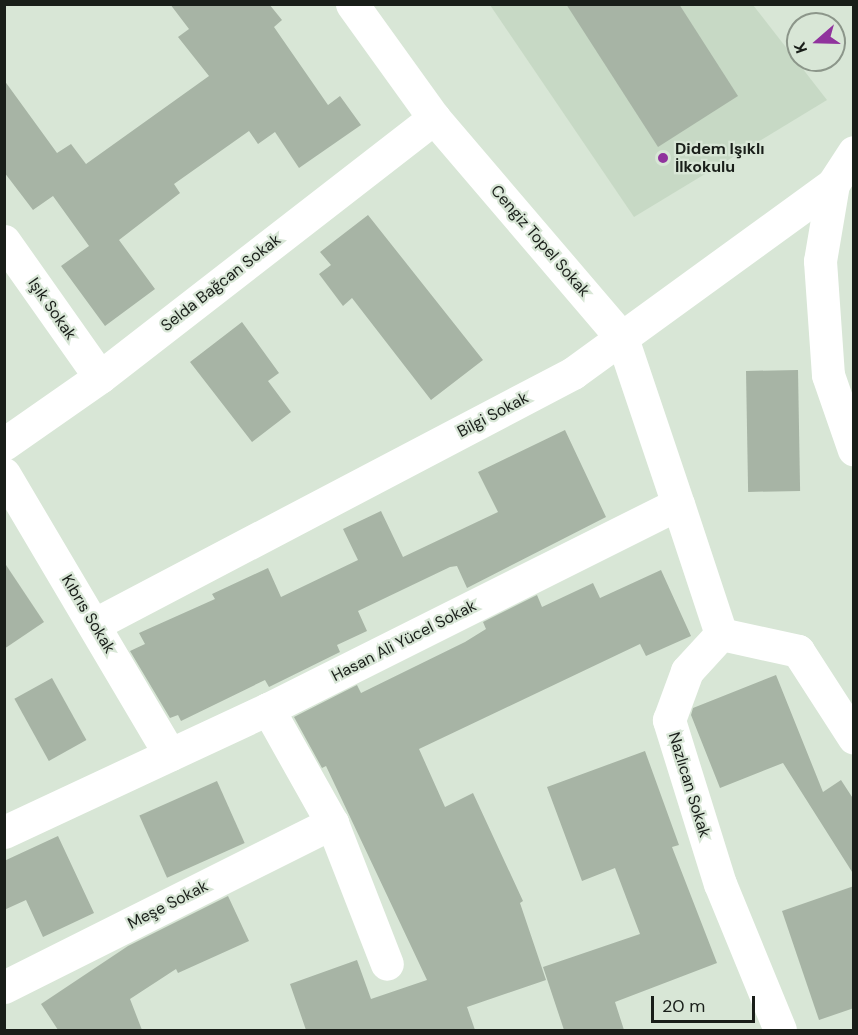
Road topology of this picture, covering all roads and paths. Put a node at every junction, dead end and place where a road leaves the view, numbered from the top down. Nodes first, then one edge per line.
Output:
1 (352, 4) edge
2 (434, 118) junction
3 (854, 153) edge
4 (832, 184) junction
5 (4, 241) edge
6 (622, 338) junction
7 (100, 377) junction
8 (4, 444) edge
9 (854, 450) edge
10 (4, 474) edge
11 (678, 504) junction
12 (95, 624) junction
13 (721, 634) junction
14 (268, 709) junction
15 (848, 730) edge
16 (170, 755) junction
17 (332, 823) junction
18 (4, 832) edge
19 (387, 964) dead end
20 (4, 987) edge
21 (780, 1030) edge

1 - 2 street, Cengiz Topel Sokak
2 - 6 street, Cengiz Topel Sokak
2 - 7 street, Selda Bağcan Sokak
3 - 4 street, Bilgi Sokak
4 - 6 street, Bilgi Sokak
4 - 9 street
5 - 7 street, Işık Sokak
6 - 11 street, Cengiz Topel Sokak
6 - 12 street, Bilgi Sokak
7 - 8 street, Selda Bağcan Sokak
10 - 12 street, Kıbrıs Sokak
11 - 13 street
11 - 14 street, Hasan Ali Yücel Sokak
12 - 16 street, Kıbrıs Sokak
13 - 15 street
13 - 21 street, Nazlıcan Sokak
14 - 16 street, Hasan Ali Yücel Sokak
14 - 17 street
16 - 18 street, Hasan Ali Yücel Sokak
17 - 19 street
17 - 20 street, Meşe Sokak

